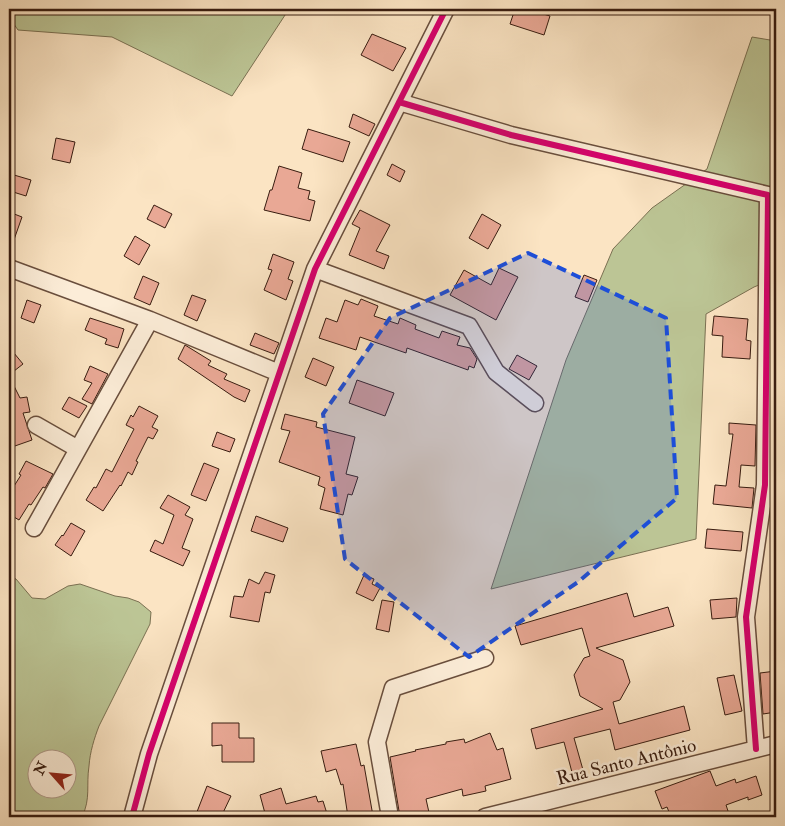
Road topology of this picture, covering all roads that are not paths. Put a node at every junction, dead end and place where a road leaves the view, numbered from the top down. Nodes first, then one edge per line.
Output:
1 (446, 9) edge
2 (399, 102) junction
3 (9, 268) edge
4 (315, 269) junction
5 (150, 320) junction
6 (279, 373) junction
7 (535, 403) dead end
8 (36, 425) dead end
9 (78, 450) junction
10 (34, 528) dead end
11 (484, 658) dead end
12 (776, 744) edge
13 (756, 749) junction
14 (132, 817) edge
15 (390, 817) edge
16 (485, 817) edge

1 - 2 street
2 - 4 street
2 - 13 street
3 - 5 street
4 - 6 street
4 - 7 street
5 - 6 street
5 - 9 street
6 - 14 street
8 - 9 street
9 - 10 street
11 - 15 street
12 - 13 street, Rua Santo Antônio
13 - 16 street, Rua Santo Antônio

